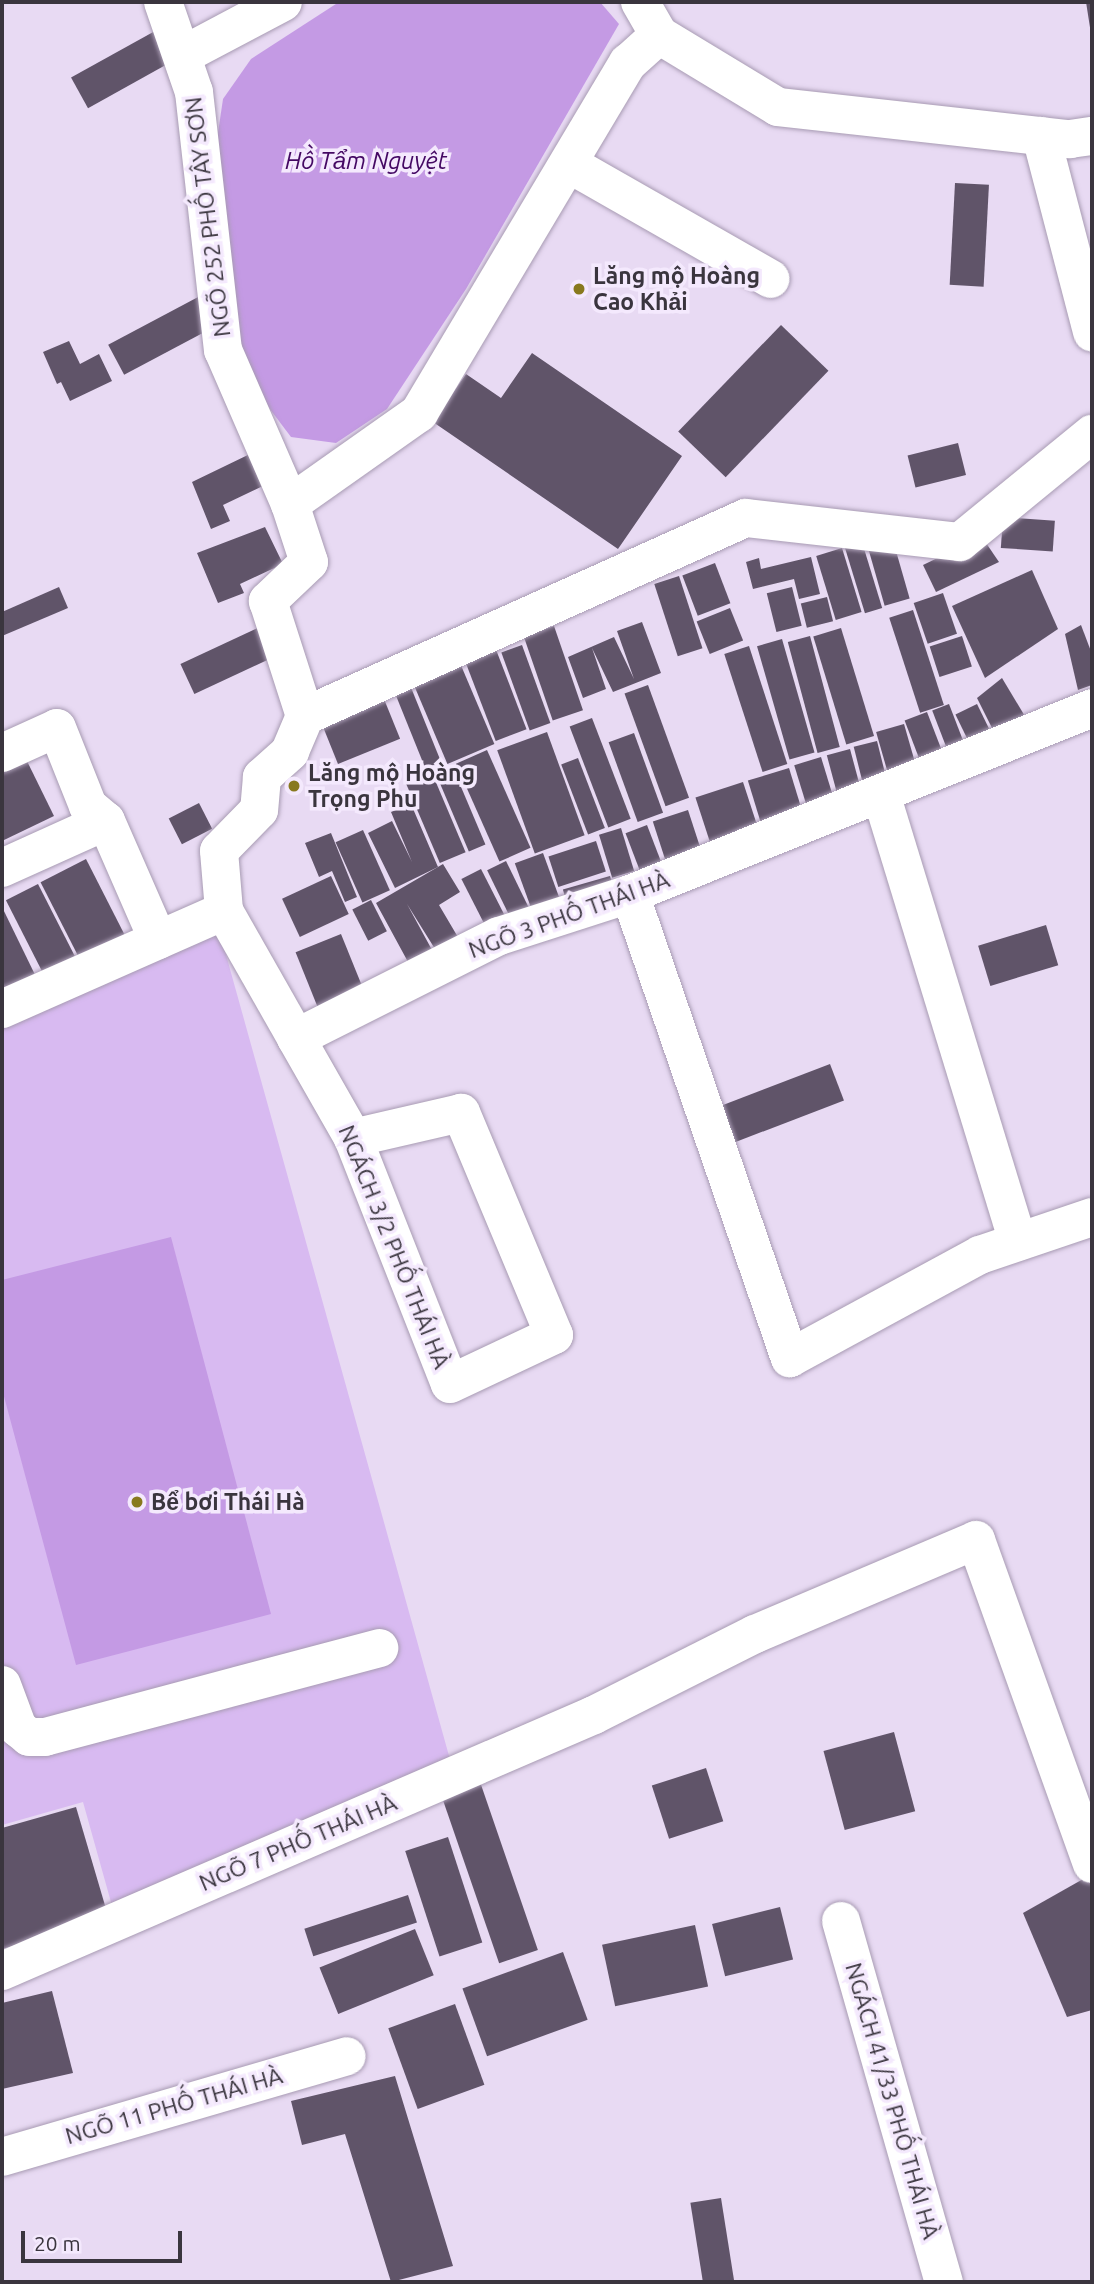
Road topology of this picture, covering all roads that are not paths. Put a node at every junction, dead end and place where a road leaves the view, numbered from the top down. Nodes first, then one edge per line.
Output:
1 (163, 2) edge
2 (283, 2) edge
3 (640, 2) edge
4 (659, 35) junction
5 (183, 55) junction
6 (1041, 135) junction
7 (1092, 135) edge
8 (569, 164) junction
9 (771, 279) dead end
10 (1092, 332) edge
11 (1092, 434) edge
12 (290, 504) junction
13 (1092, 708) edge
14 (306, 716) junction
15 (2, 753) edge
16 (881, 794) junction
17 (106, 821) junction
18 (2, 867) edge
19 (630, 894) junction
20 (224, 911) junction
21 (158, 940) junction
22 (2, 1009) edge
23 (296, 1038) junction
24 (353, 1138) junction
25 (1092, 1217) edge
26 (1018, 1241) junction
27 (380, 1648) dead end
28 (2, 1685) edge
29 (1092, 1864) edge
30 (841, 1920) dead end
31 (2, 1971) edge
32 (347, 2056) dead end
33 (2, 2157) edge
34 (944, 2282) edge

1 - 5 lane, NGÕ 252 PHỐ TÂY SƠN
2 - 5 lane
3 - 4 lane
4 - 6 lane
4 - 8 lane
5 - 12 lane, NGÕ 252 PHỐ TÂY SƠN
6 - 7 lane
6 - 10 lane
8 - 9 lane
8 - 12 lane
11 - 14 lane
12 - 14 lane, NGÕ 252 PHỐ TÂY SƠN
13 - 16 lane, NGÕ 3 PHỐ THÁI HÀ
14 - 20 lane
15 - 17 lane
16 - 19 lane, NGÕ 3 PHỐ THÁI HÀ
16 - 26 lane
17 - 18 lane
17 - 21 lane
19 - 23 lane, NGÕ 3 PHỐ THÁI HÀ
19 - 26 lane
20 - 21 lane
20 - 23 lane
21 - 22 lane
23 - 24 lane, NGÁCH 3/2 PHỐ THÁI HÀ
24 - 24 lane, NGÁCH 3/2 PHỐ THÁI HÀ
25 - 26 lane
27 - 28 lane
29 - 31 lane, NGÕ 7 PHỐ THÁI HÀ
30 - 34 lane, NGÁCH 41/33 PHỐ THÁI HÀ
32 - 33 lane, NGÕ 11 PHỐ THÁI HÀ

